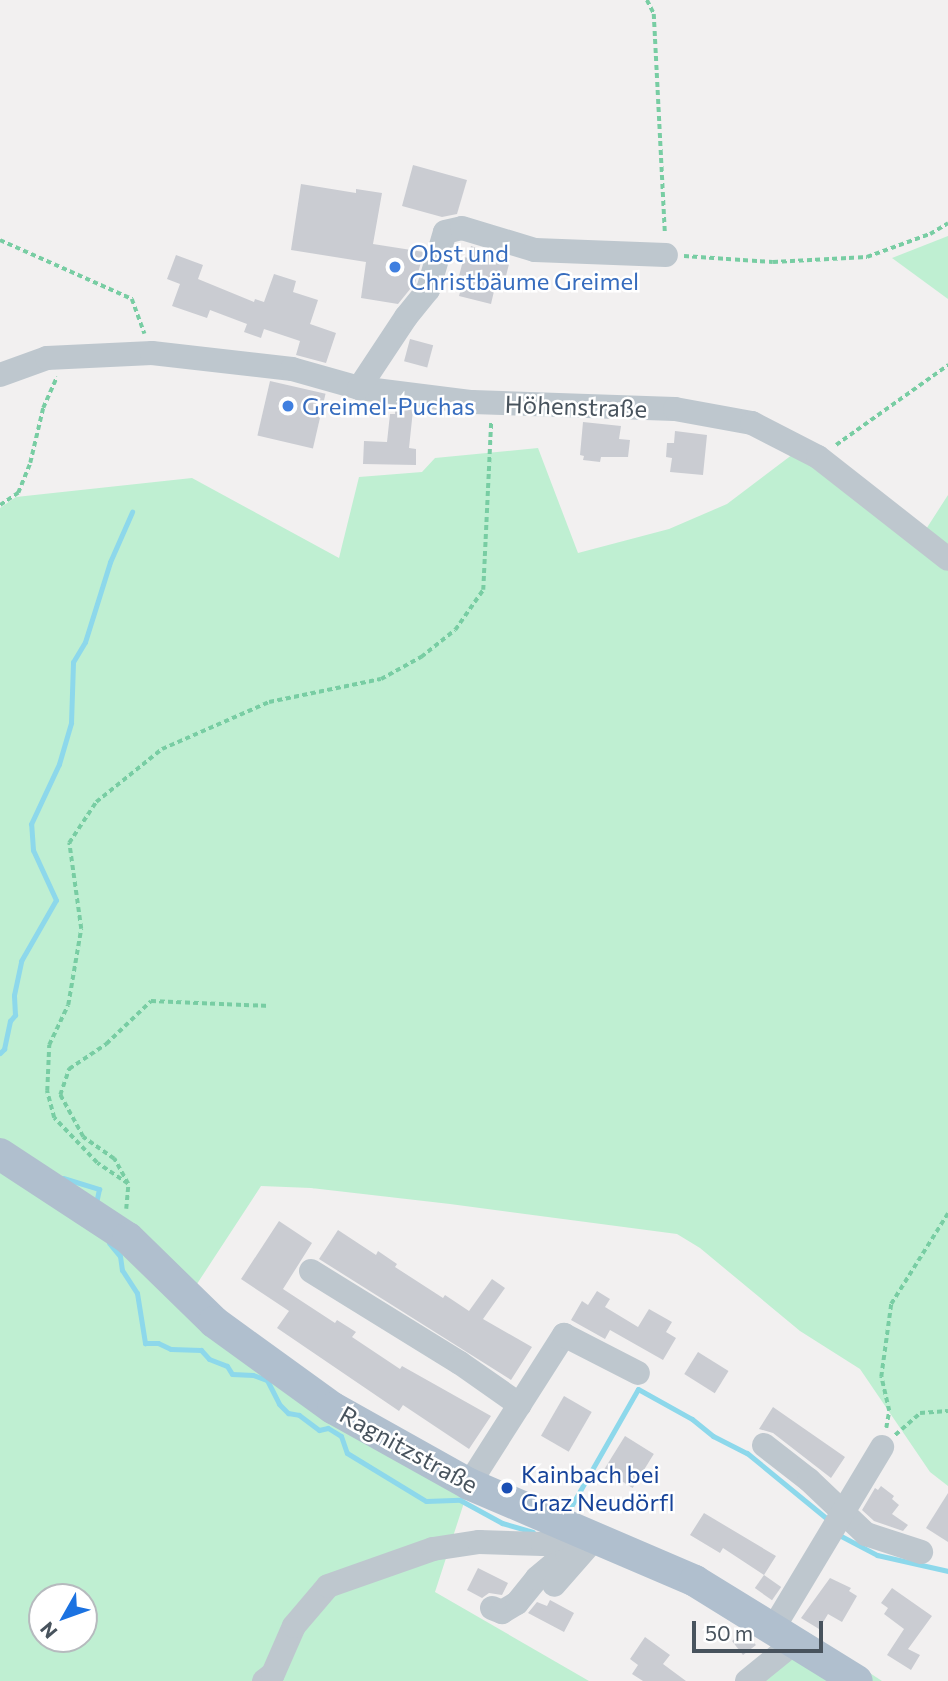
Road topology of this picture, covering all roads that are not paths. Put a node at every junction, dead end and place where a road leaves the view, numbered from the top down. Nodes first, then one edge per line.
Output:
1 (666, 255) road end
2 (0, 375) edge
3 (359, 388) junction
4 (948, 559) edge
5 (0, 1154) edge
6 (311, 1271) dead end
7 (638, 1373) dead end
8 (520, 1405) junction
9 (764, 1445) dead end
10 (882, 1447) road end
11 (470, 1484) junction
12 (843, 1511) junction
13 (586, 1534) junction
14 (921, 1552) dead end
15 (554, 1585) dead end
16 (492, 1608) dead end
17 (785, 1635) junction
18 (264, 1681) edge
19 (747, 1681) edge
20 (857, 1681) edge

1 - 3 street
2 - 3 street, Höhenstraße
3 - 4 street, Höhenstraße
5 - 11 main road, Ragnitzstraße
6 - 8 street
7 - 8 street
8 - 11 street
9 - 12 street
10 - 12 street
11 - 13 main road, Ragnitzstraße
12 - 14 street
12 - 17 street
13 - 15 street
13 - 16 street
13 - 17 main road, Ragnitzstraße
13 - 18 street
17 - 19 street
17 - 20 main road, Ragnitzstraße

